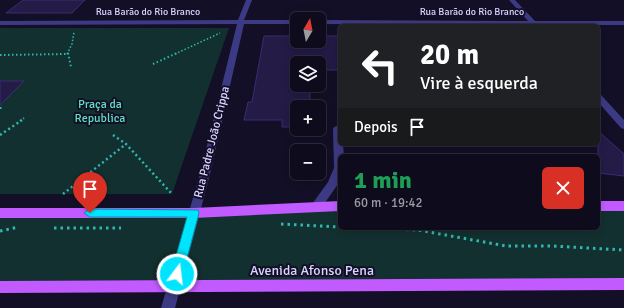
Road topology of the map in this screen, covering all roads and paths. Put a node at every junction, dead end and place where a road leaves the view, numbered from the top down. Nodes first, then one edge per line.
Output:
1 (249, 0) edge
2 (512, 0) edge
3 (241, 21) junction
4 (290, 22) edge
5 (326, 22) edge
6 (0, 23) edge
7 (624, 23) edge
8 (535, 24) edge
9 (76, 28) dead end
10 (222, 31) dead end
11 (0, 54) edge
12 (67, 54) junction
13 (154, 64) dead end
14 (71, 67) dead end
15 (600, 99) edge
16 (0, 108) edge
17 (4, 108) dead end
18 (24, 118) dead end
19 (624, 126) edge
20 (0, 135) edge
21 (113, 135) dead end
22 (126, 144) junction
23 (338, 171) edge
24 (63, 194) dead end
25 (172, 194) dead end
26 (316, 206) junction
27 (338, 206) edge
28 (600, 206) edge
29 (624, 206) edge
30 (0, 213) edge
31 (194, 213) junction
32 (418, 230) edge
33 (624, 250) edge
34 (624, 284) edge
35 (0, 287) edge
36 (174, 287) junction
37 (168, 308) edge

1 - 3 street, Rua Padre João Crippa
2 - 8 street
3 - 4 street, Rua Barão do Rio Branco
3 - 6 street, Rua Barão do Rio Branco
3 - 31 street, Rua Padre João Crippa
5 - 8 street, Rua Barão do Rio Branco
7 - 8 street, Rua Barão do Rio Branco
9 - 12 path
10 - 13 path
11 - 12 path
12 - 14 path
15 - 19 street
16 - 17 path
18 - 20 path
21 - 22 path
22 - 24 path
22 - 25 path
23 - 26 street
26 - 27 main road
26 - 31 main road
28 - 29 main road
30 - 31 main road
31 - 36 street, Rua Padre João Crippa
32 - 33 path
34 - 36 main road, Avenida Afonso Pena
35 - 36 main road, Avenida Afonso Pena
36 - 37 street, Rua Padre João Crippa

